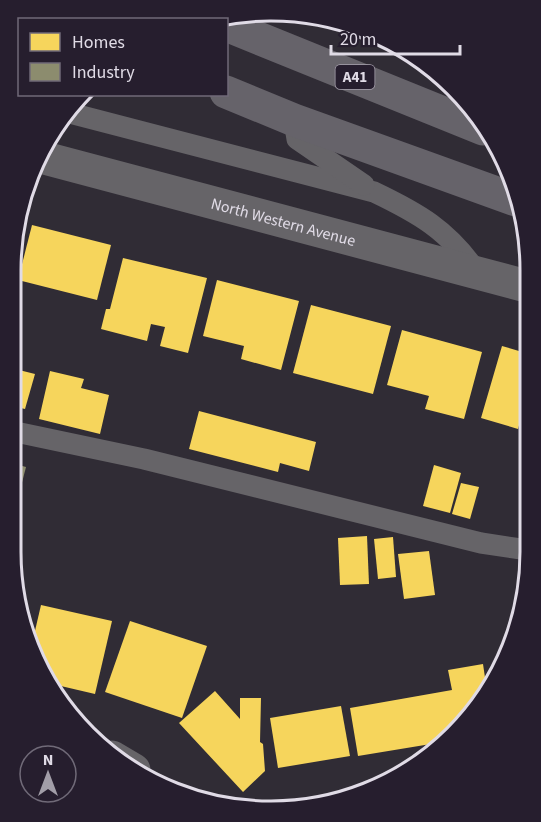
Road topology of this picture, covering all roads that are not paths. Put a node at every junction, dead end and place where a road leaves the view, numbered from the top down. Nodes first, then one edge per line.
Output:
1 (228, 26) edge
2 (228, 93) edge
3 (76, 115) edge
4 (294, 120) junction
5 (472, 125) edge
6 (48, 159) edge
7 (374, 192) junction
8 (509, 197) edge
9 (476, 271) junction
10 (520, 284) edge
11 (21, 433) edge
12 (520, 549) edge

1 - 5 highway, A41
2 - 4 highway
3 - 7 lane
4 - 7 lane
4 - 8 highway
6 - 9 street, North Western Avenue
7 - 9 lane
9 - 10 street, North Western Avenue
11 - 12 lane

